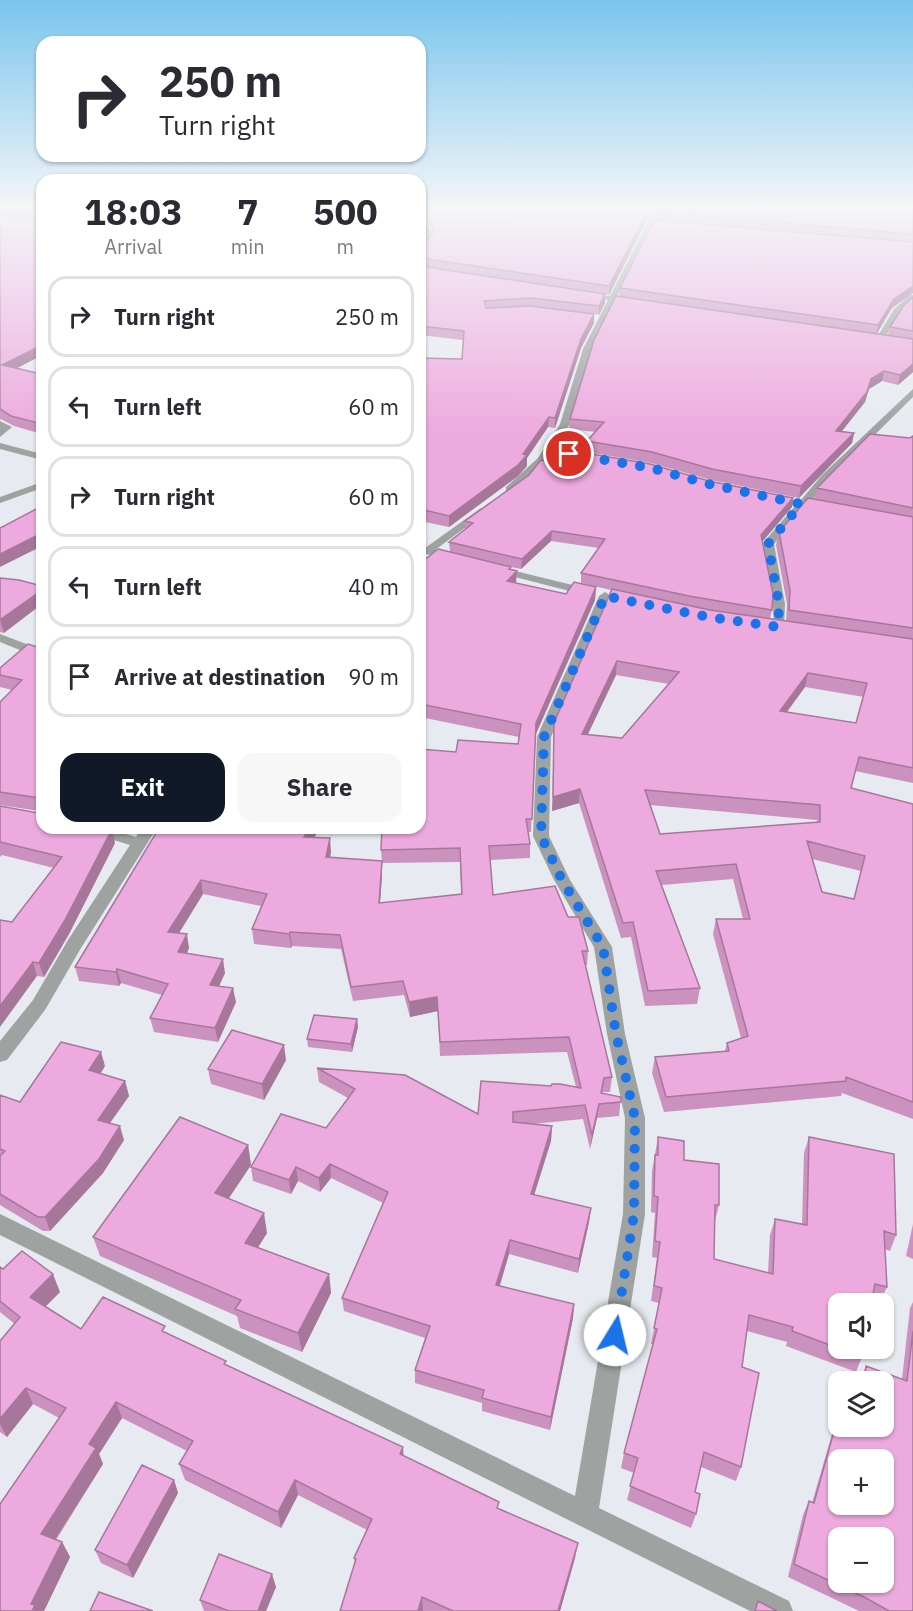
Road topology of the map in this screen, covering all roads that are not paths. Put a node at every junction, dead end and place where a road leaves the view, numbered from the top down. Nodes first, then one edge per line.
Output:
1 (619, 283) edge
2 (582, 294) edge
3 (913, 297) edge
4 (611, 298) junction
5 (645, 304) edge
6 (590, 318) edge
7 (601, 319) junction
8 (870, 338) edge
9 (880, 339) junction
10 (891, 341) edge
11 (913, 392) edge
12 (0, 424) edge
13 (0, 434) edge
14 (0, 446) edge
15 (548, 451) junction
16 (36, 455) edge
17 (606, 460) edge
18 (36, 487) edge
19 (504, 494) edge
20 (766, 497) edge
21 (0, 500) edge
22 (801, 504) junction
23 (485, 507) edge
24 (834, 511) edge
25 (426, 549) edge
26 (426, 552) edge
27 (459, 560) edge
28 (482, 566) edge
29 (778, 628) edge
30 (0, 638) edge
31 (36, 653) edge
32 (109, 834) edge
33 (145, 834) edge
34 (139, 843) junction
35 (0, 1055) edge
36 (0, 1224) edge
37 (585, 1516) junction
38 (779, 1611) edge

1 - 4 street
2 - 4 street
3 - 9 street
4 - 5 street
4 - 7 street
6 - 7 street
7 - 15 street
8 - 9 street
9 - 10 street
11 - 22 street
12 - 13 street
14 - 16 street
15 - 17 street
15 - 19 street
18 - 21 street
20 - 22 street
22 - 24 street
22 - 29 street
23 - 25 street
26 - 27 street
28 - 37 street
30 - 31 street
32 - 34 street
33 - 34 street
34 - 35 street
36 - 37 street
37 - 38 street

